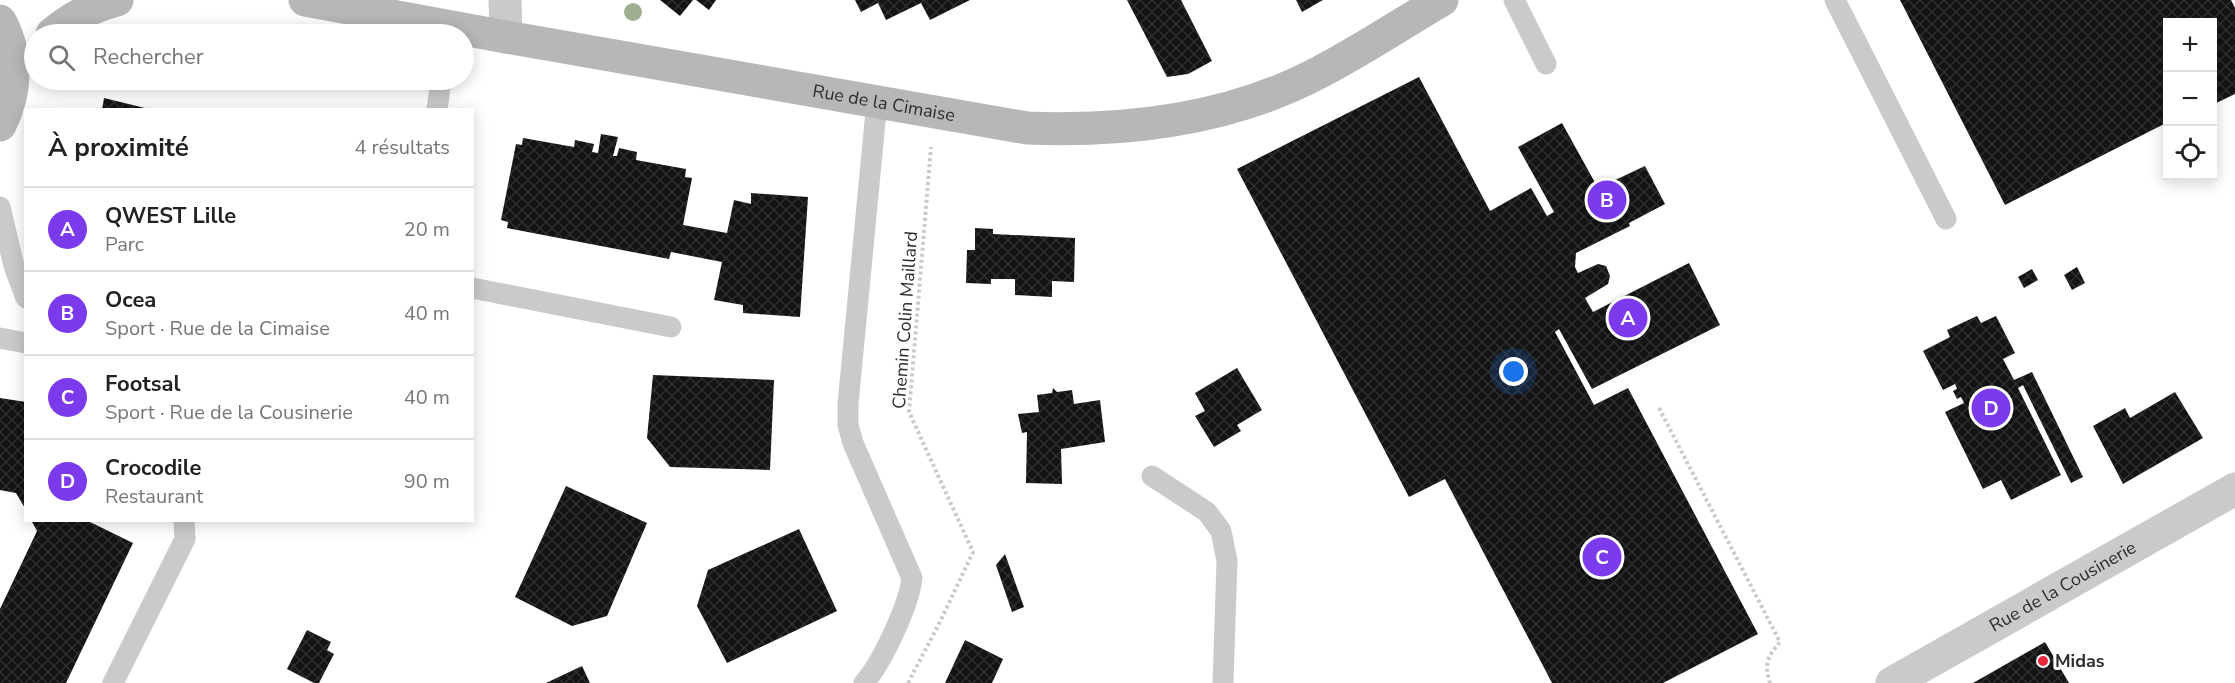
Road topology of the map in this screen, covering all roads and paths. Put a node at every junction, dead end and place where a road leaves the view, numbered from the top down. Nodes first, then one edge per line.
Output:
1 (117, 0) edge
2 (305, 0) edge
3 (506, 0) edge
4 (1514, 0) edge
5 (1835, 0) edge
6 (1431, 3) edge
7 (0, 21) edge
8 (67, 24) edge
9 (416, 24) edge
10 (474, 34) edge
11 (506, 38) junction
12 (1546, 64) dead end
13 (24, 69) edge
14 (440, 90) edge
15 (877, 101) junction
16 (437, 108) edge
17 (5, 111) edge
18 (934, 111) junction
19 (0, 207) edge
20 (1946, 219) dead end
21 (0, 256) edge
22 (474, 288) edge
23 (22, 290) edge
24 (671, 327) dead end
25 (0, 338) edge
26 (24, 343) edge
27 (1659, 408) dead end
28 (1152, 476) dead end
29 (2235, 489) edge
30 (184, 522) edge
31 (112, 683) edge
32 (864, 683) edge
33 (908, 683) edge
34 (1223, 683) edge
35 (1770, 683) edge
36 (1892, 683) edge

1 - 8 street
2 - 9 street, Rue de la Cimaise
3 - 11 street
4 - 12 lane
5 - 20 lane
6 - 18 street, Rue de la Cimaise
7 - 17 street
10 - 11 street, Rue de la Cimaise
11 - 15 street, Rue de la Cimaise
13 - 17 street
14 - 16 lane
15 - 18 street, Rue de la Cimaise
15 - 32 lane
18 - 33 path, Chemin Colin Maillard
19 - 23 lane
21 - 23 lane
22 - 24 lane
25 - 26 lane
27 - 35 path
28 - 34 lane
29 - 36 street, Rue de la Cousinerie
30 - 31 lane

